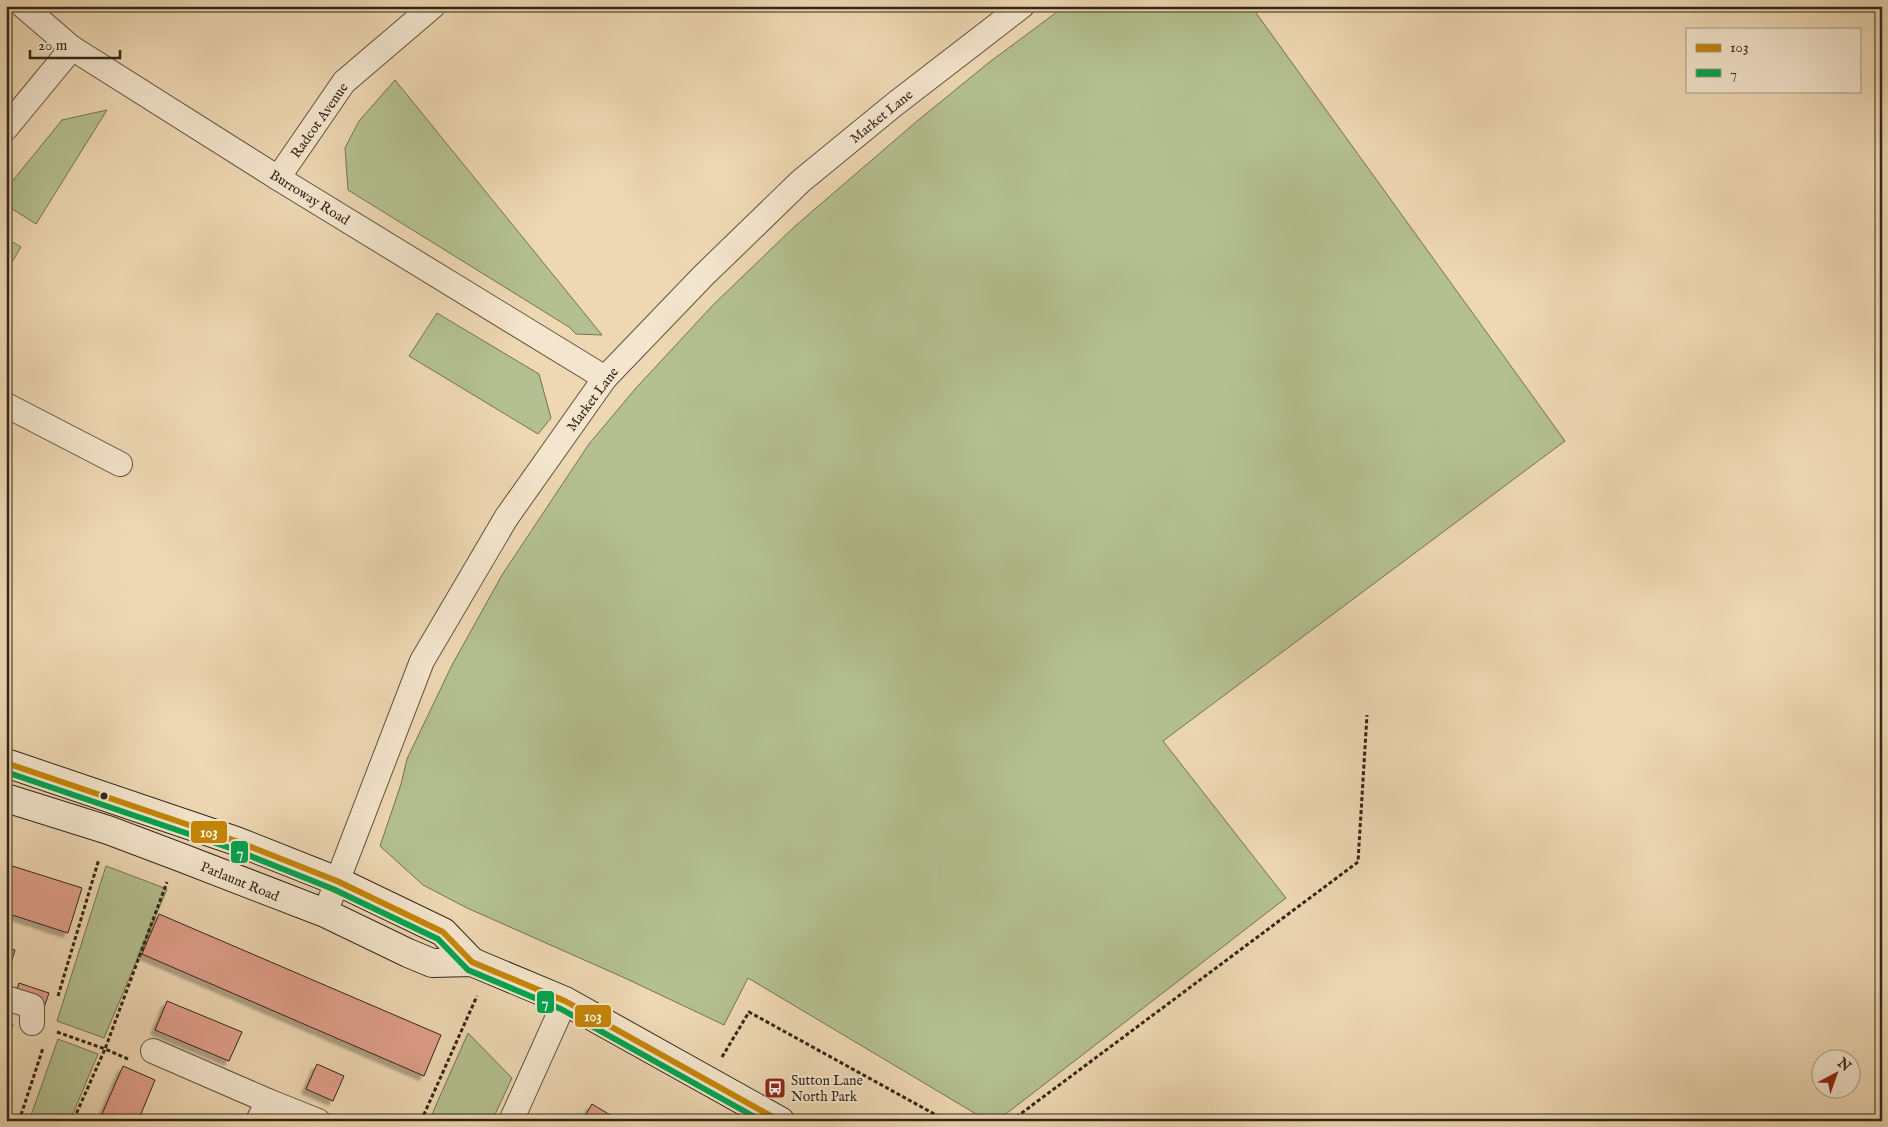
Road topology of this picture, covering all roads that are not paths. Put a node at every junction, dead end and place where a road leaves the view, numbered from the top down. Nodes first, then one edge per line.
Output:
1 (23, 6) edge
2 (433, 6) edge
3 (1022, 6) edge
4 (72, 48) junction
5 (6, 128) edge
6 (278, 178) junction
7 (605, 378) junction
8 (6, 405) edge
9 (120, 464) dead end
10 (6, 763) edge
11 (6, 798) edge
12 (337, 880) junction
13 (325, 913) junction
14 (472, 962) junction
15 (6, 998) edge
16 (565, 1001) junction
17 (32, 1023) dead end
18 (153, 1051) dead end
19 (263, 1111) edge
20 (318, 1121) edge
21 (511, 1121) edge
22 (780, 1121) edge

1 - 4 street, Burroway Road
2 - 6 street, Radcot Avenue
3 - 7 street, Market Lane
4 - 5 street
4 - 6 street, Burroway Road
6 - 7 street, Burroway Road
7 - 12 street, Market Lane
8 - 9 street
10 - 12 street, Parlaunt Road
11 - 13 street, Parlaunt Road
12 - 13 street, Market Lane
12 - 14 street, Parlaunt Road
13 - 14 street, Parlaunt Road
14 - 16 street, Parlaunt Road
15 - 17 street
16 - 21 street
16 - 22 street, Parlaunt Road
18 - 19 street
19 - 20 street

